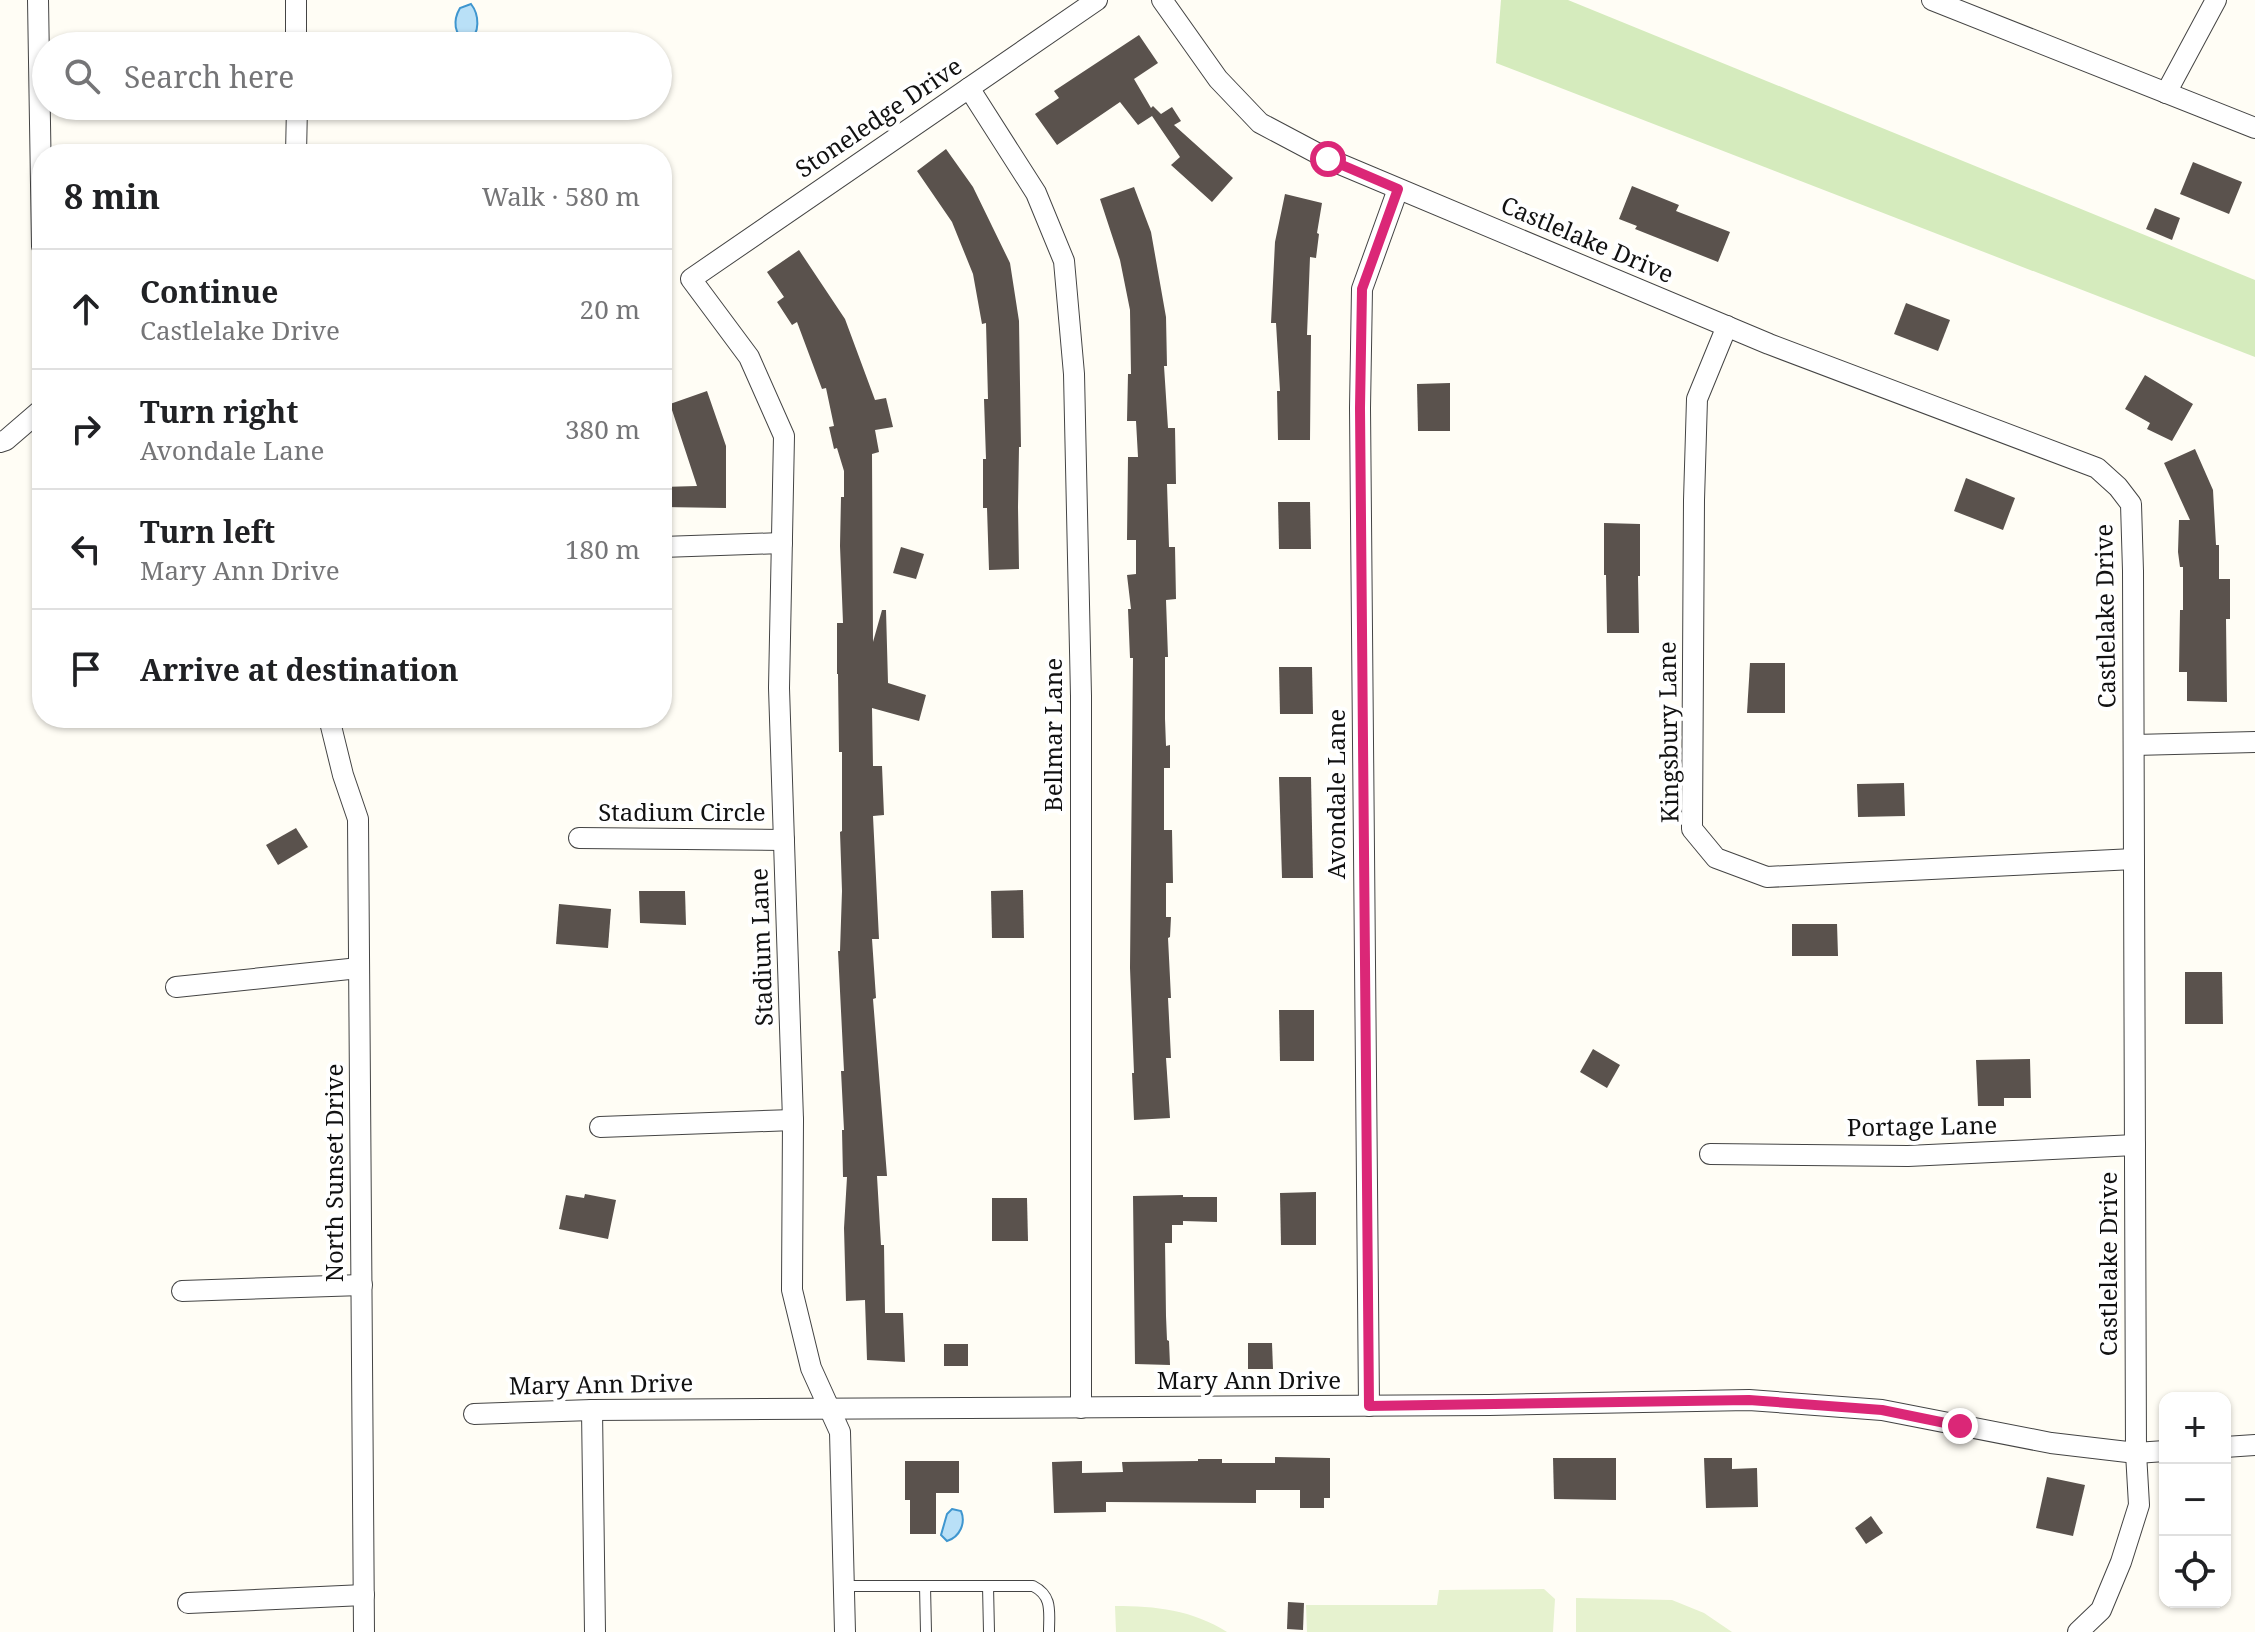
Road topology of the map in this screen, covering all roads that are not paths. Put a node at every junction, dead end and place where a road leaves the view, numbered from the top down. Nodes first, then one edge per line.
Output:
1 (38, 0) edge
2 (296, 0) edge
3 (1097, 0) edge
4 (1162, 0) edge
5 (1932, 0) edge
6 (2216, 0) edge
7 (39, 32) edge
8 (296, 32) edge
9 (969, 88) junction
10 (2166, 93) junction
11 (40, 120) edge
12 (297, 120) edge
13 (2255, 128) edge
14 (40, 144) edge
15 (296, 144) edge
16 (1398, 189) junction
17 (691, 279) joint
18 (1727, 326) junction
19 (32, 418) edge
20 (0, 442) edge
21 (782, 543) junction
22 (672, 547) edge
23 (331, 728) edge
24 (2255, 742) edge
25 (2134, 745) junction
26 (579, 838) dead end
27 (784, 840) junction
28 (2134, 859) junction
29 (359, 968) junction
30 (176, 987) dead end
31 (793, 1120) junction
32 (600, 1127) dead end
33 (2135, 1145) junction
34 (1710, 1154) dead end
35 (362, 1285) junction
36 (182, 1291) dead end
37 (1369, 1406) junction
38 (1081, 1408) junction
39 (830, 1409) junction
40 (592, 1410) junction
41 (474, 1414) dead end
42 (2255, 1445) edge
43 (2231, 1447) edge
44 (2159, 1451) edge
45 (2136, 1453) junction
46 (844, 1586) junction
47 (925, 1586) junction
48 (988, 1586) junction
49 (364, 1595) junction
50 (188, 1603) dead end
51 (364, 1632) edge
52 (595, 1632) edge
53 (845, 1632) edge
54 (926, 1632) edge
55 (989, 1632) edge
56 (1049, 1632) edge
57 (2078, 1632) edge

1 - 7 street
2 - 8 street
3 - 9 street, Stoneledge Drive
4 - 16 street, Castlelake Drive
5 - 10 street
6 - 10 street
9 - 17 street, Stoneledge Drive
9 - 38 street, Bellmar Lane
10 - 13 street
11 - 14 street
12 - 15 street
16 - 18 street, Castlelake Drive
16 - 37 street, Avondale Lane
17 - 21 street, Stadium Lane
18 - 25 street, Castlelake Drive
18 - 28 street, Kingsbury Lane
19 - 20 street
21 - 22 street
21 - 27 street, Stadium Lane
23 - 29 street, North Sunset Drive
24 - 25 street
25 - 28 street, Castlelake Drive
26 - 27 street, Stadium Circle
27 - 31 street, Stadium Lane
28 - 33 street, Castlelake Drive
29 - 30 street
29 - 35 street, North Sunset Drive
31 - 32 street
31 - 39 street, Stadium Lane
33 - 34 street, Portage Lane
33 - 45 street, Castlelake Drive
35 - 36 street
35 - 49 street, North Sunset Drive
37 - 38 street, Mary Ann Drive
37 - 45 street, Mary Ann Drive
38 - 39 street, Mary Ann Drive
39 - 40 street, Mary Ann Drive
39 - 46 street, Stadium Lane
40 - 41 street, Mary Ann Drive
40 - 52 street
42 - 43 street
44 - 45 street, Mary Ann Drive
45 - 57 street, Castlelake Drive
46 - 47 lane
46 - 53 street, Stadium Lane
47 - 48 lane
47 - 54 lane
48 - 55 lane
48 - 56 lane
49 - 50 street
49 - 51 street, North Sunset Drive

